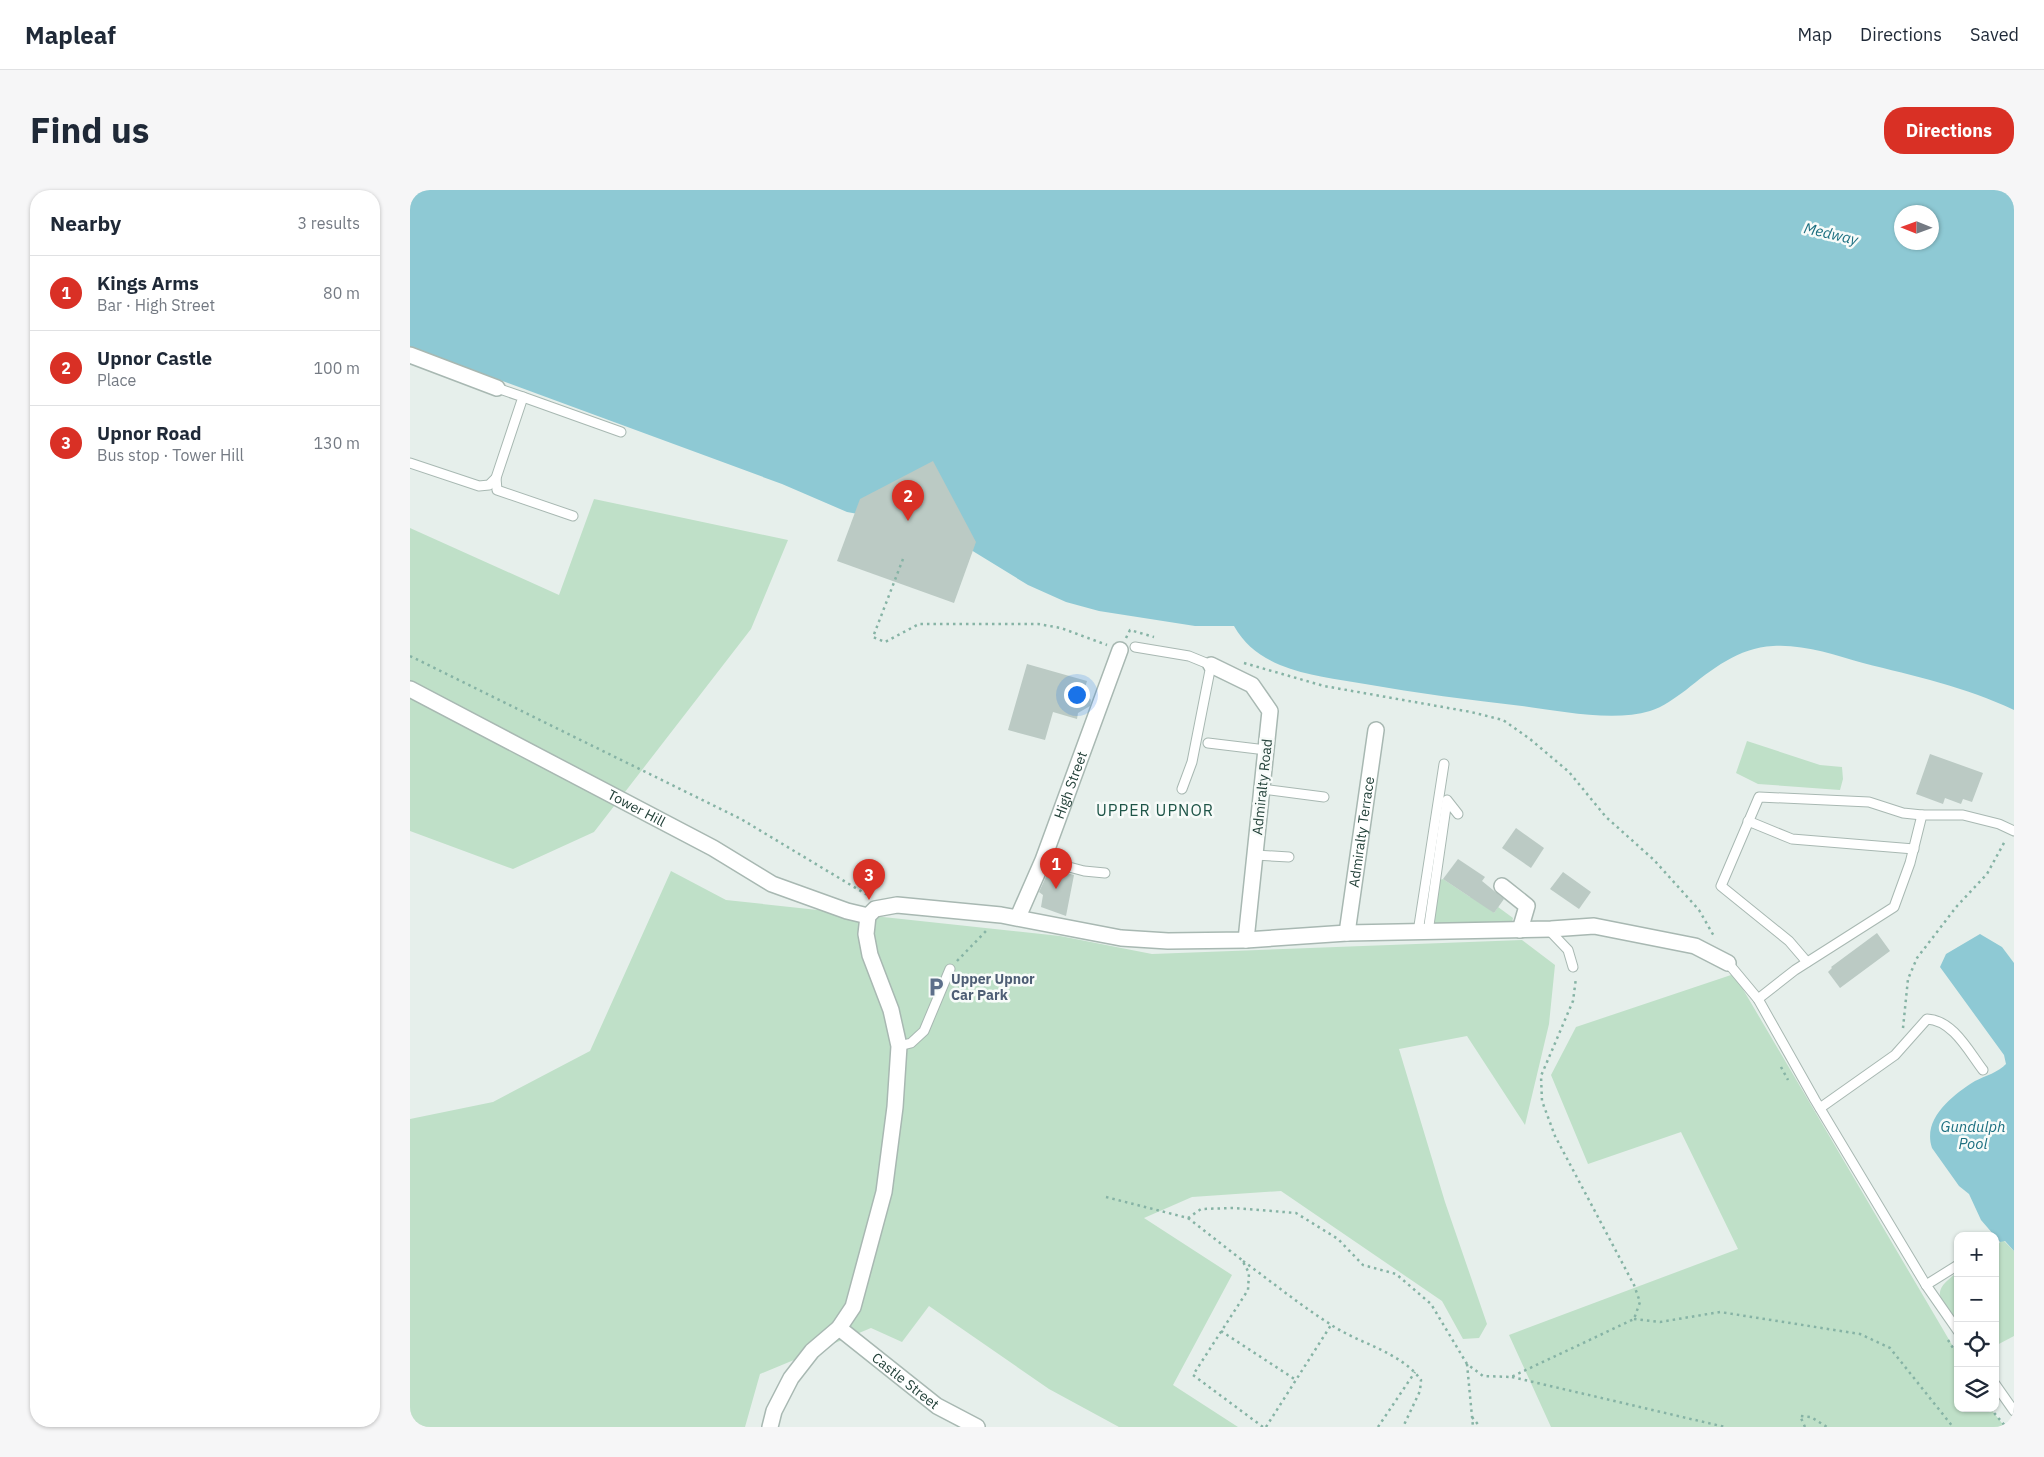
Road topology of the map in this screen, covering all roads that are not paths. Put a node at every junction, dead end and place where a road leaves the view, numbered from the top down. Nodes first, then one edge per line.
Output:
1 (410, 355) edge
2 (496, 388) joint
3 (523, 397) junction
4 (620, 432) dead end
5 (410, 463) edge
6 (496, 478) junction
7 (574, 516) dead end
8 (1135, 647) dead end
9 (1120, 650) road end
10 (1211, 665) junction
11 (410, 688) edge
12 (1376, 730) dead end
13 (1208, 743) dead end
14 (1266, 750) junction
15 (1444, 764) dead end
16 (1182, 789) dead end
17 (1262, 789) junction
18 (1324, 798) dead end
19 (1458, 814) dead end
20 (1922, 814) junction
21 (1748, 821) junction
22 (2012, 831) edge
23 (1914, 849) junction
24 (1255, 854) junction
25 (1289, 857) dead end
26 (1043, 860) junction
27 (1105, 873) dead end
28 (1502, 886) dead end
29 (868, 916) junction
30 (1018, 917) junction
31 (1548, 929) junction
32 (1520, 930) junction
33 (1423, 932) junction
34 (1347, 933) junction
35 (1246, 940) junction
36 (1807, 962) junction
37 (1728, 963) joint
38 (1573, 967) road end
39 (950, 969) road end
40 (1758, 999) junction
41 (899, 1046) junction
42 (1983, 1070) dead end
43 (1820, 1108) junction
44 (1954, 1268) edge
45 (1926, 1285) junction
46 (1954, 1325) edge
47 (839, 1328) junction
48 (1999, 1390) edge
49 (2014, 1411) edge
50 (770, 1427) edge
51 (977, 1427) edge

1 - 2 street
2 - 3 lane
3 - 4 lane
3 - 6 lane
5 - 6 lane
6 - 7 lane
8 - 10 lane
9 - 26 street, High Street
10 - 14 street, Admiralty Road
10 - 16 lane
11 - 29 street, Tower Hill
12 - 34 street, Admiralty Terrace
13 - 14 lane
14 - 17 street, Admiralty Road
15 - 33 lane
17 - 18 lane
17 - 24 street, Admiralty Road
19 - 33 lane
20 - 21 lane
20 - 22 lane
20 - 23 lane
21 - 23 lane
21 - 36 lane
23 - 36 lane
24 - 25 lane
24 - 35 street, Admiralty Road
26 - 27 lane
26 - 30 street, High Street
28 - 32 street
29 - 30 street
29 - 41 street
30 - 35 street
31 - 32 street
31 - 37 street
31 - 38 lane
32 - 33 street
33 - 34 street
34 - 35 street
36 - 40 lane
37 - 40 lane
39 - 41 lane
40 - 43 lane
41 - 47 street
42 - 43 lane
43 - 45 lane
44 - 45 lane
45 - 46 lane
47 - 50 street
47 - 51 street, Castle Street
48 - 49 lane

